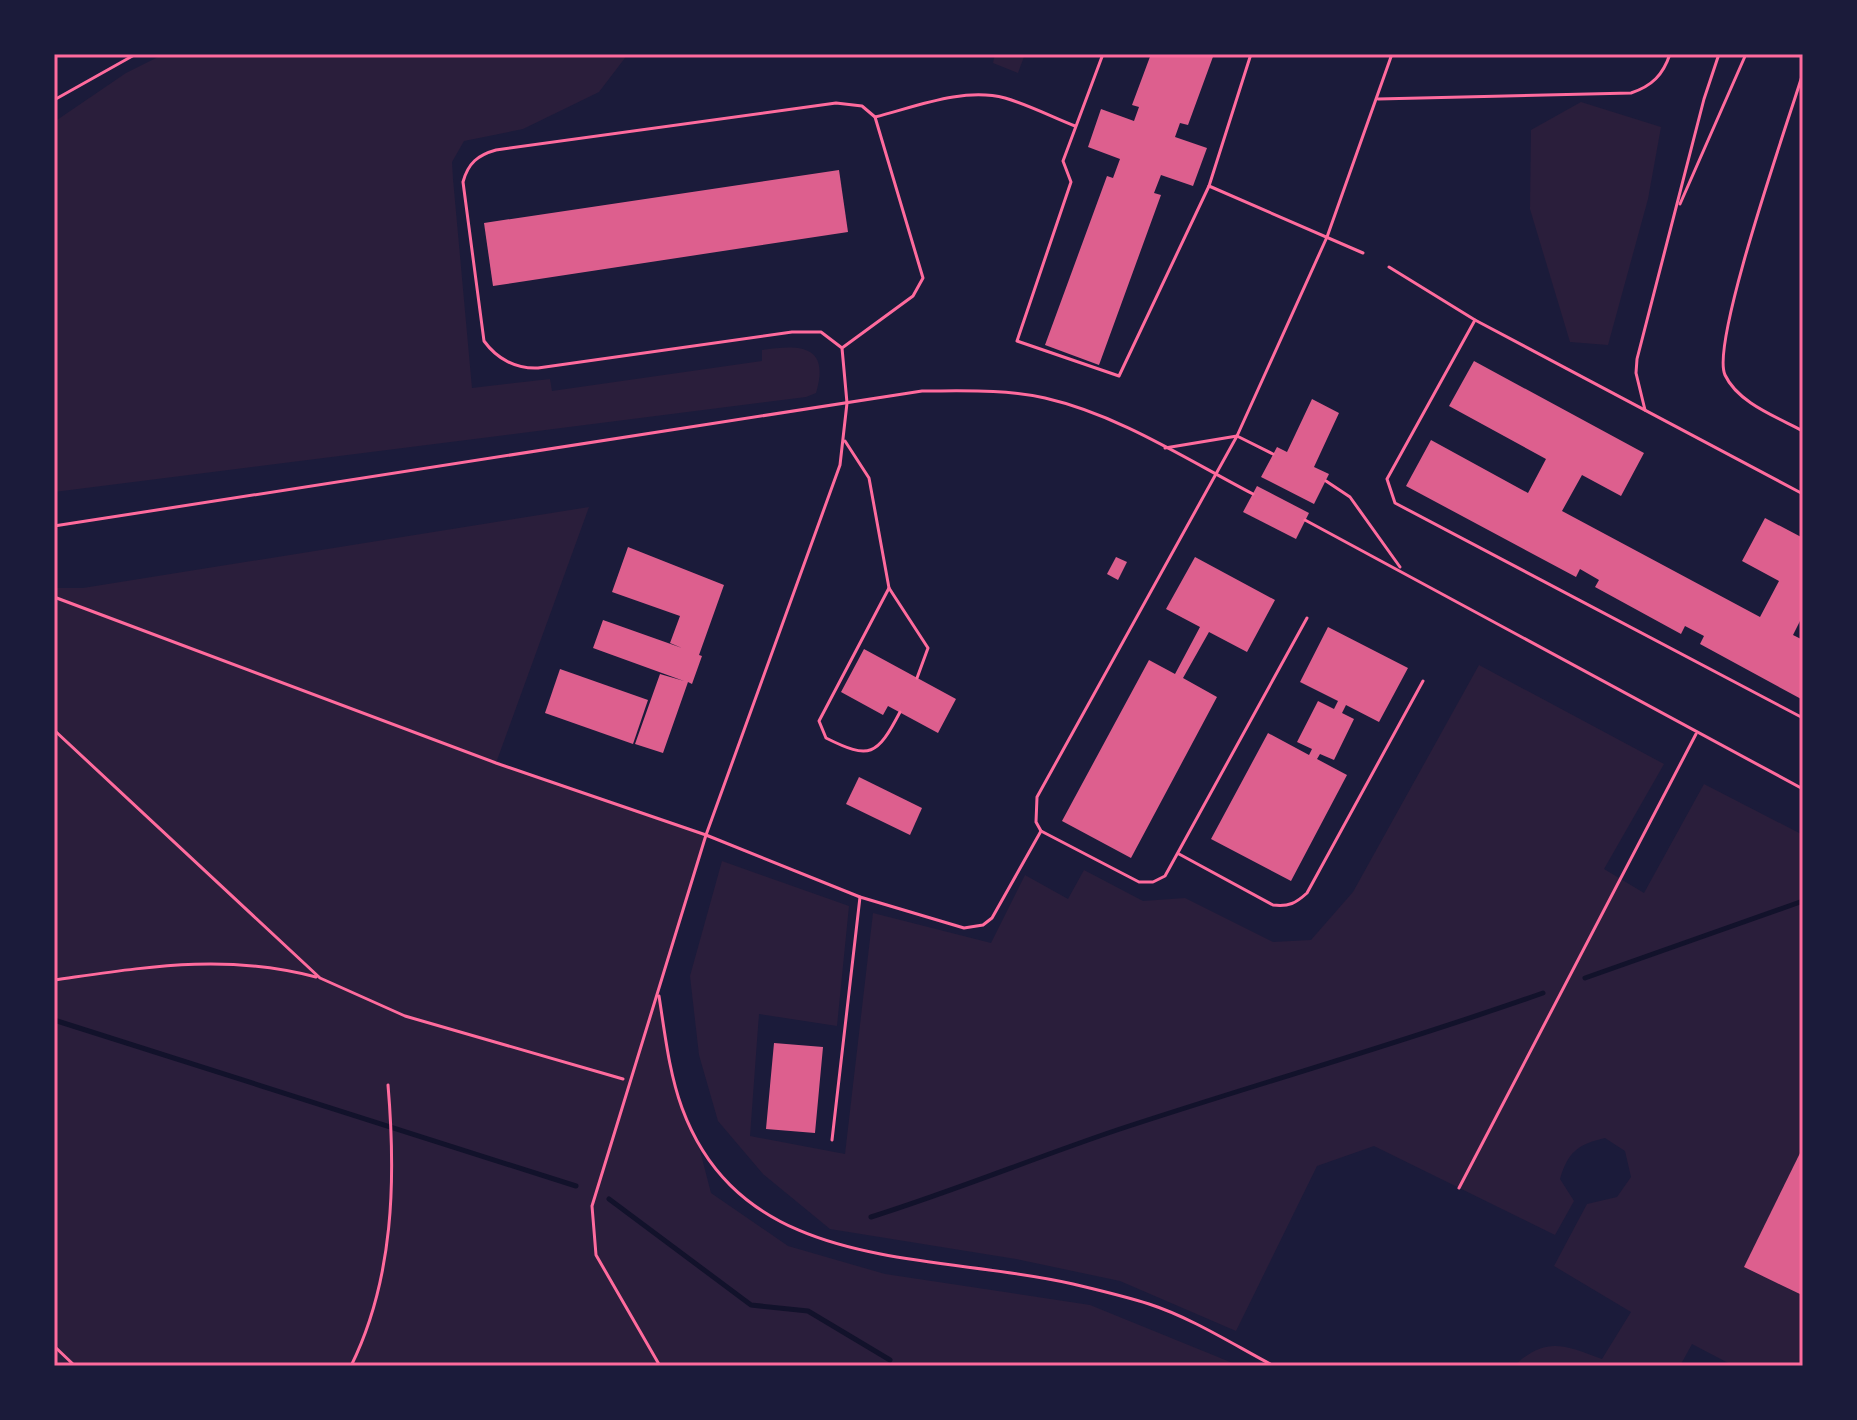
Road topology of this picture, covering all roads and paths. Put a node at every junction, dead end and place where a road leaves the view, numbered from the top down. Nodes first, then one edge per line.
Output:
1 (136, 54) edge
2 (1103, 54) edge
3 (1251, 54) edge
4 (1392, 54) edge
5 (1670, 54) edge
6 (1719, 54) edge
7 (1746, 54) edge
8 (1803, 73) edge
9 (1378, 99) junction
10 (54, 100) edge
11 (875, 117) junction
12 (1076, 126) junction
13 (1209, 186) junction
14 (1677, 212) junction
15 (1327, 237) junction
16 (1363, 253) dead end
17 (1389, 267) dead end
18 (1475, 320) junction
19 (842, 348) junction
20 (847, 403) junction
21 (1645, 410) junction
22 (1803, 431) edge
23 (1237, 436) junction
24 (845, 440) junction
25 (1165, 448) junction
26 (1273, 454) dead end
27 (1215, 474) junction
28 (1326, 481) dead end
29 (1253, 494) dead end
30 (1803, 494) edge
31 (1305, 520) dead end
32 (54, 526) edge
33 (1402, 570) junction
34 (889, 588) junction
35 (54, 597) edge
36 (1307, 618) dead end
37 (917, 678) dead end
38 (1423, 681) dead end
39 (900, 712) dead end
40 (1803, 718) edge
41 (54, 730) edge
42 (1696, 732) junction
43 (1803, 789) edge
44 (1041, 831) junction
45 (706, 835) junction
46 (1179, 854) junction
47 (860, 897) junction
48 (320, 978) junction
49 (54, 980) edge
50 (658, 992) junction
51 (631, 1081) junction
52 (388, 1085) dead end
53 (832, 1140) dead end
54 (1459, 1188) dead end
55 (54, 1346) edge
56 (75, 1366) edge
57 (351, 1366) edge
58 (660, 1366) edge
59 (1274, 1366) edge

1 - 10 lane
2 - 12 lane
3 - 13 lane
4 - 9 lane
5 - 9 lane
6 - 14 lane
7 - 14 lane
8 - 22 lane
9 - 15 lane
11 - 12 lane
11 - 19 lane
11 - 19 lane
12 - 13 lane
13 - 15 lane
14 - 21 lane
15 - 16 lane
15 - 23 lane
17 - 18 lane
18 - 21 lane
18 - 40 lane
19 - 20 lane
20 - 24 lane
20 - 25 lane
20 - 32 lane
21 - 30 lane
23 - 25 lane
23 - 26 lane
23 - 27 lane
24 - 34 lane
24 - 45 lane
25 - 27 lane
27 - 29 lane
27 - 44 lane
28 - 33 lane
31 - 33 lane
33 - 42 lane
34 - 37 lane
34 - 39 lane
35 - 45 lane
36 - 46 lane
38 - 46 lane
41 - 48 path
42 - 43 lane
42 - 54 lane
44 - 46 lane
44 - 47 lane
45 - 47 lane
45 - 50 lane
47 - 53 lane
48 - 49 path
48 - 51 path
50 - 51 lane
50 - 59 lane
51 - 58 lane
52 - 57 path
55 - 56 path

